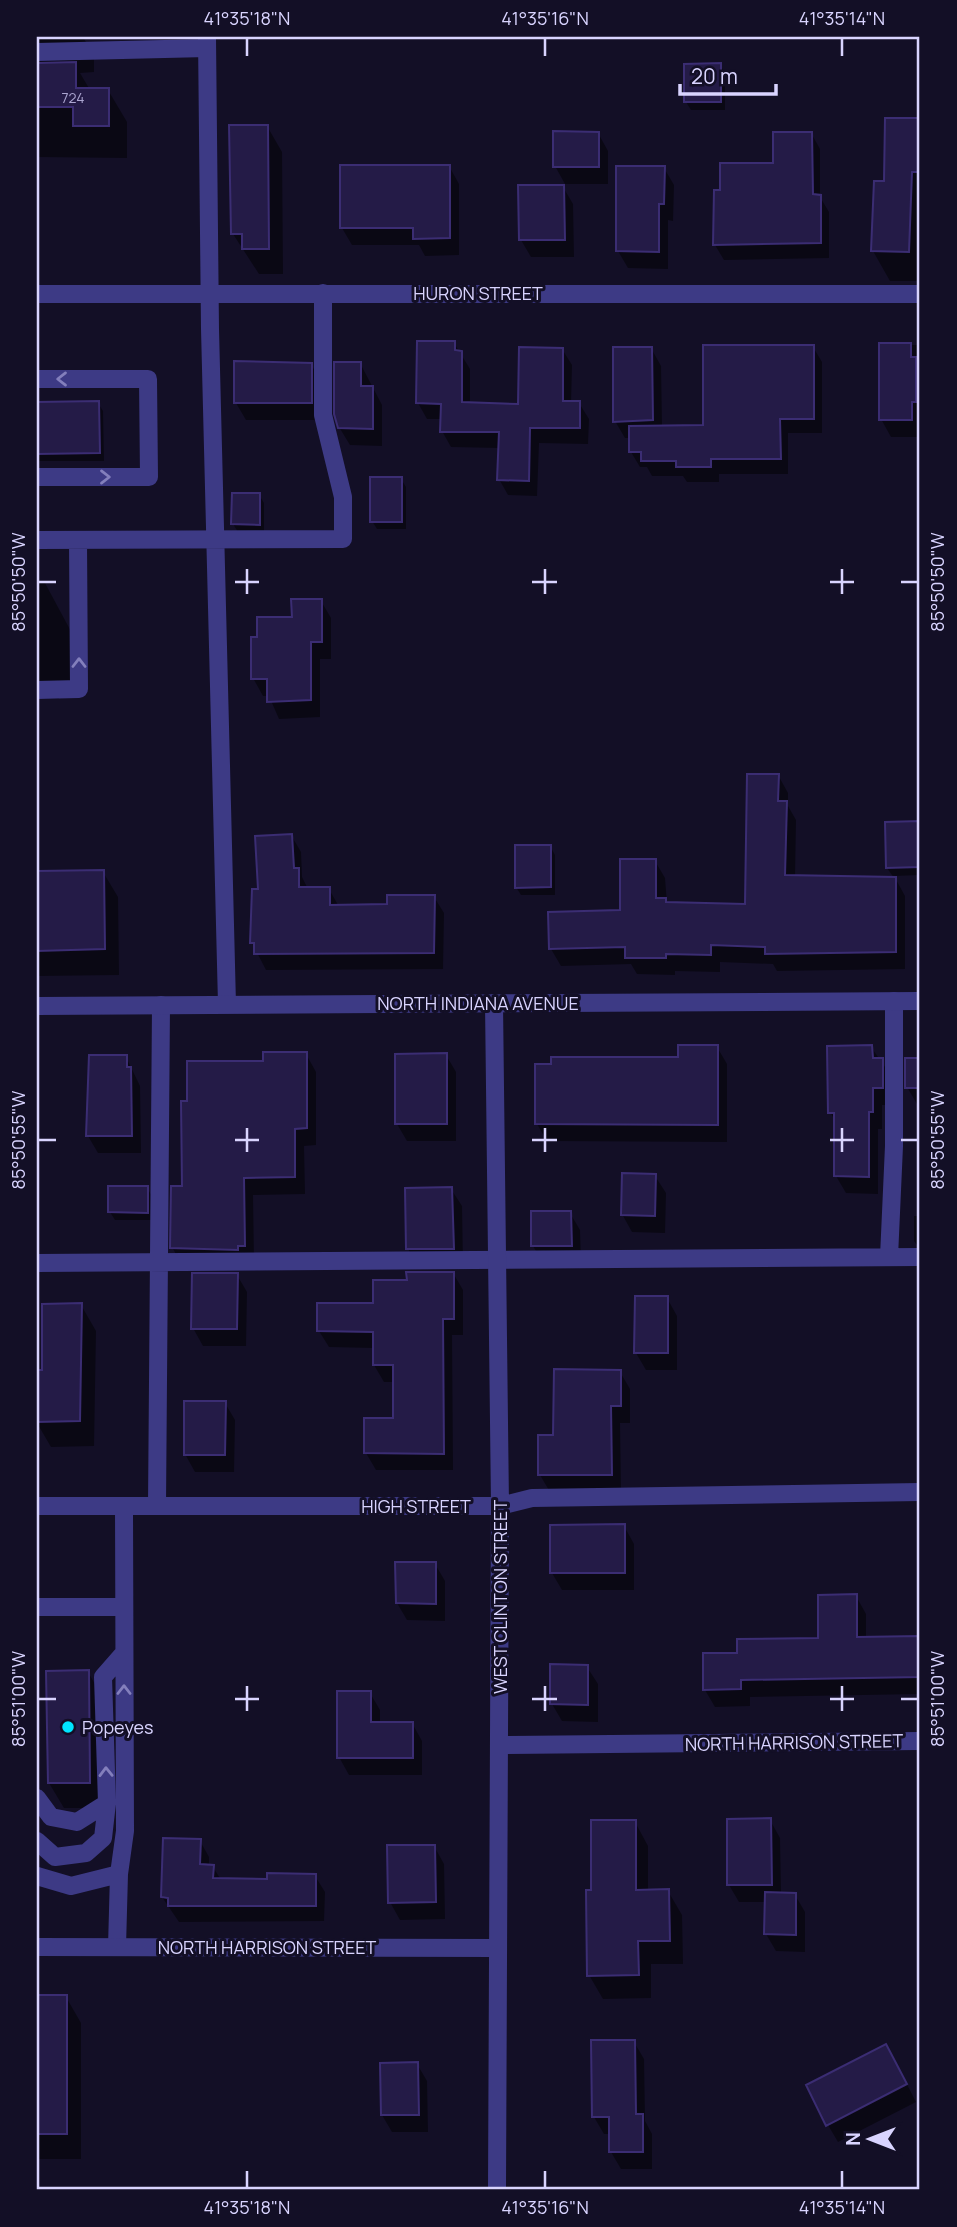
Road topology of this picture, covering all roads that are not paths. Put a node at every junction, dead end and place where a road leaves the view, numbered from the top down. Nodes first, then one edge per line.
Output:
1 (207, 43) edge
2 (37, 52) edge
3 (210, 293) junction
4 (323, 293) junction
5 (37, 294) edge
6 (920, 294) edge
7 (37, 379) edge
8 (37, 477) edge
9 (37, 540) edge
10 (215, 540) junction
11 (78, 541) junction
12 (37, 690) edge
13 (894, 1001) junction
14 (920, 1001) edge
15 (494, 1003) junction
16 (227, 1004) junction
17 (160, 1005) junction
18 (37, 1006) edge
19 (920, 1257) edge
20 (889, 1258) junction
21 (498, 1262) junction
22 (37, 1263) edge
23 (157, 1264) junction
24 (920, 1492) edge
25 (37, 1506) edge
26 (157, 1506) junction
27 (500, 1506) junction
28 (124, 1508) junction
29 (37, 1607) edge
30 (124, 1607) junction
31 (124, 1653) junction
32 (920, 1741) edge
33 (500, 1745) junction
34 (37, 1798) edge
35 (107, 1803) junction
36 (37, 1841) edge
37 (119, 1874) junction
38 (37, 1876) edge
39 (37, 1947) edge
40 (117, 1947) junction
41 (498, 1948) junction
42 (497, 2190) edge

1 - 2 street
1 - 3 street
3 - 4 street, HURON STREET
3 - 5 street, HURON STREET
3 - 10 street
4 - 6 street, HURON STREET
4 - 10 street
8 -> 7 street
9 - 11 street
10 - 11 street
10 - 16 street
12 -> 11 street
13 - 14 street, NORTH INDIANA AVENUE
13 - 15 street, NORTH INDIANA AVENUE
13 - 20 street
15 - 16 street, NORTH INDIANA AVENUE
15 - 21 street, WEST CLINTON STREET
16 - 17 street, NORTH INDIANA AVENUE
17 - 18 street, NORTH INDIANA AVENUE
17 - 23 street
19 - 20 street
20 - 21 street
21 - 23 street
21 - 27 street, WEST CLINTON STREET
22 - 23 street
23 - 26 street
24 - 27 street, HIGH STREET
25 - 28 street, HIGH STREET
26 - 27 street, HIGH STREET
26 - 28 street, HIGH STREET
27 - 33 street, WEST CLINTON STREET
28 - 30 street
29 - 30 street
30 - 31 street
35 -> 31 street
37 -> 31 street
32 - 33 street, NORTH HARRISON STREET
33 - 41 street, WEST CLINTON STREET
34 - 35 street
35 - 36 street
37 - 38 street
37 - 40 street
39 - 40 street, NORTH HARRISON STREET
40 - 41 street, NORTH HARRISON STREET
41 - 42 street, WEST CLINTON STREET

